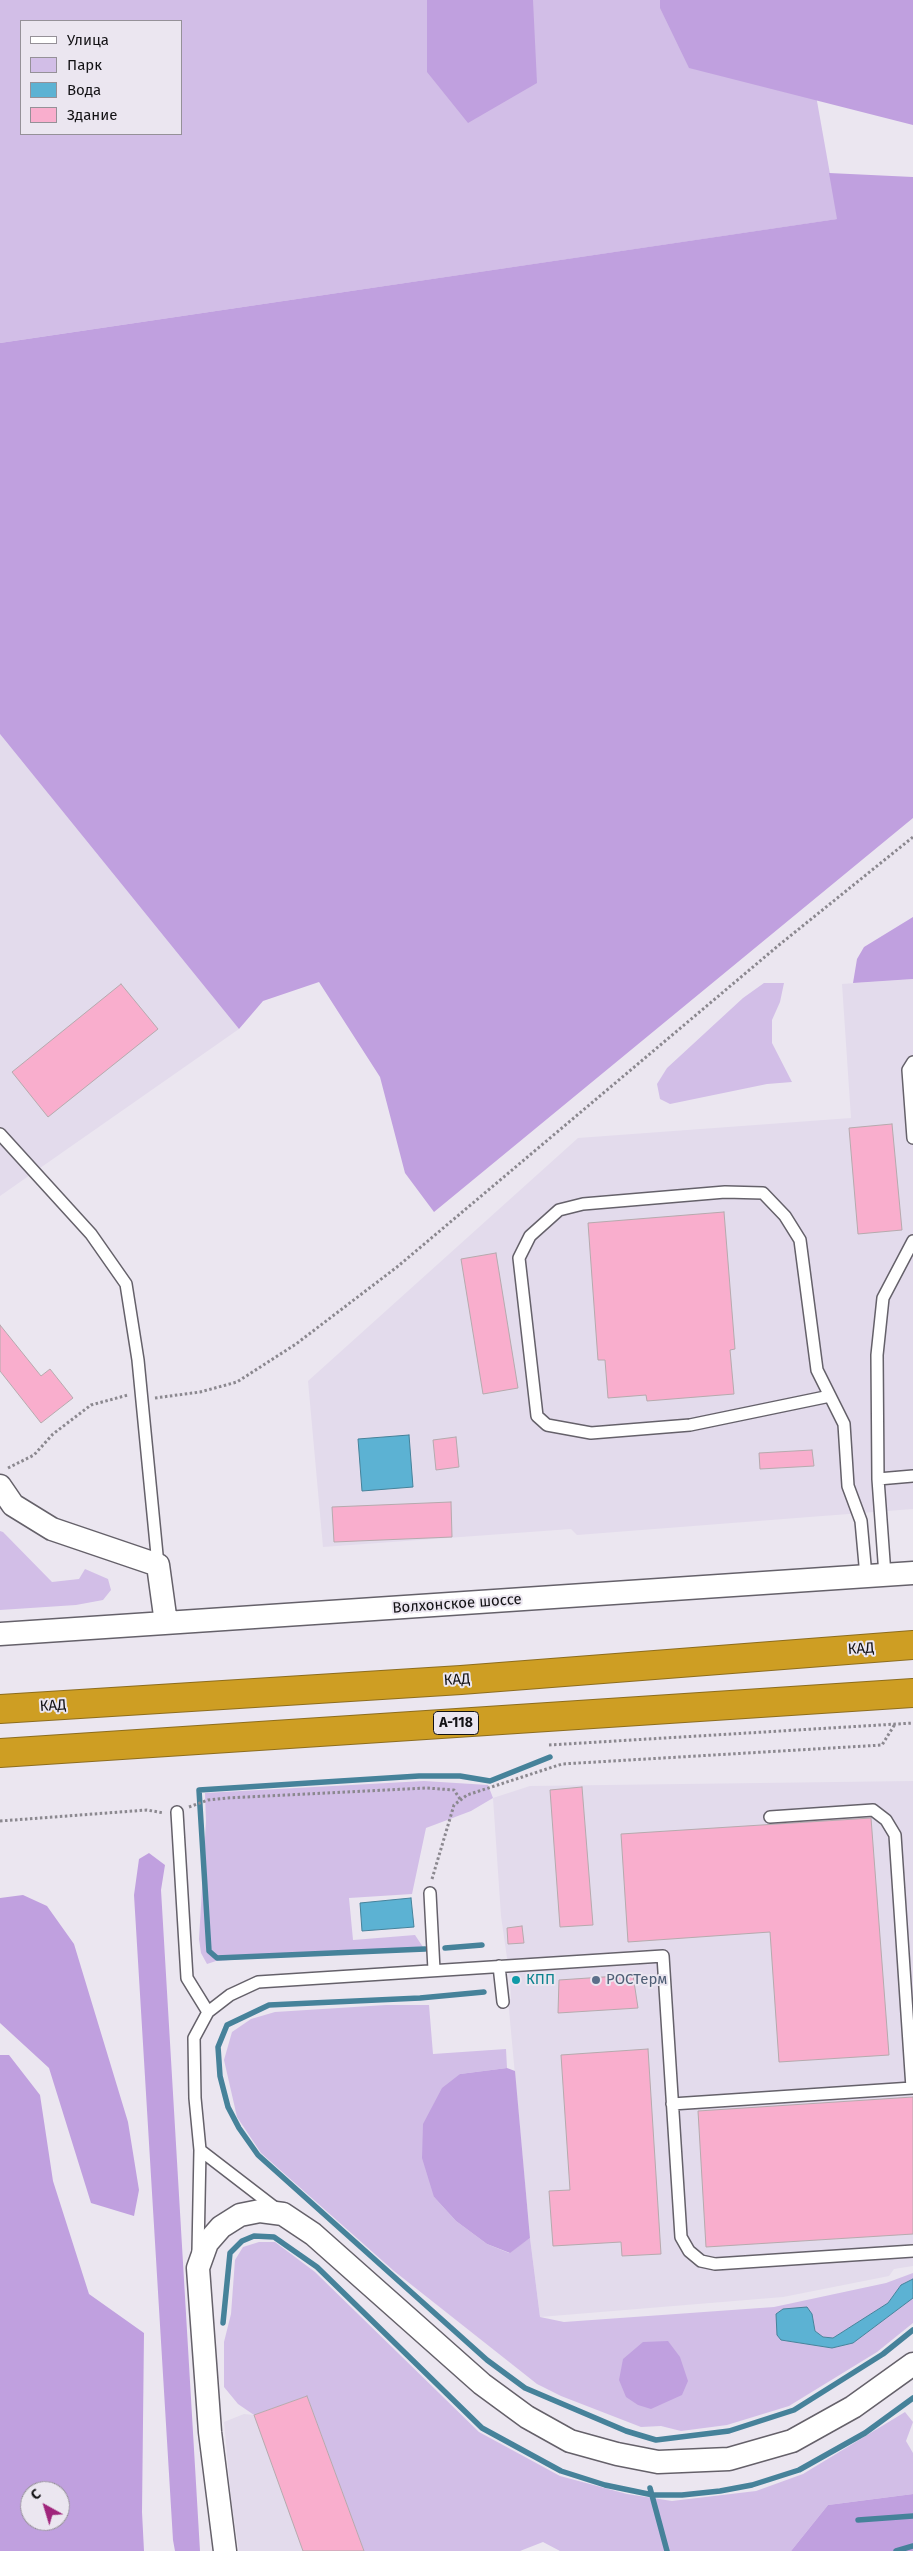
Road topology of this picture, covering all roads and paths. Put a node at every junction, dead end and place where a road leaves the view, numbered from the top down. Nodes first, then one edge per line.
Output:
1 (913, 837) edge
2 (913, 1062) edge
3 (0, 1134) edge
4 (913, 1138) edge
5 (913, 1241) edge
6 (141, 1394) junction
7 (830, 1396) junction
8 (913, 1476) edge
9 (3, 1478) edge
10 (878, 1478) junction
11 (158, 1565) junction
12 (913, 1573) edge
13 (876, 1576) junction
14 (166, 1623) junction
15 (0, 1634) edge
16 (913, 1645) edge
17 (913, 1693) edge
18 (0, 1710) edge
19 (913, 1723) edge
20 (895, 1724) junction
21 (548, 1745) dead end
22 (0, 1753) edge
23 (460, 1799) junction
24 (177, 1812) junction
25 (770, 1817) dead end
26 (0, 1821) edge
27 (430, 1893) joint
28 (499, 1966) junction
29 (434, 1970) junction
30 (503, 2002) dead end
31 (208, 2012) junction
32 (672, 2104) junction
33 (200, 2150) junction
34 (283, 2214) junction
35 (913, 2251) edge
36 (198, 2268) junction
37 (913, 2364) edge
38 (225, 2551) edge

1 - 6 path
2 - 4 lane
3 - 6 lane
5 - 10 lane
6 - 9 path
6 - 11 lane
7 - 7 lane
7 - 13 lane
8 - 10 lane
9 - 11 street
10 - 13 lane
11 - 14 street
12 - 13 street, Волхонское шоссе
13 - 14 street, Волхонское шоссе
14 - 15 street, Волхонское шоссе
16 - 18 highway, КАД
17 - 22 highway, А-118
19 - 20 path
20 - 21 path
20 - 23 path
23 - 24 path
23 - 27 path
24 - 26 path
24 - 31 lane
25 - 32 lane
27 - 29 lane
28 - 29 lane
28 - 30 lane
28 - 32 lane
29 - 31 lane
31 - 33 lane
32 - 35 lane
33 - 34 lane
33 - 36 lane
34 - 36 street
34 - 37 street
36 - 38 street

